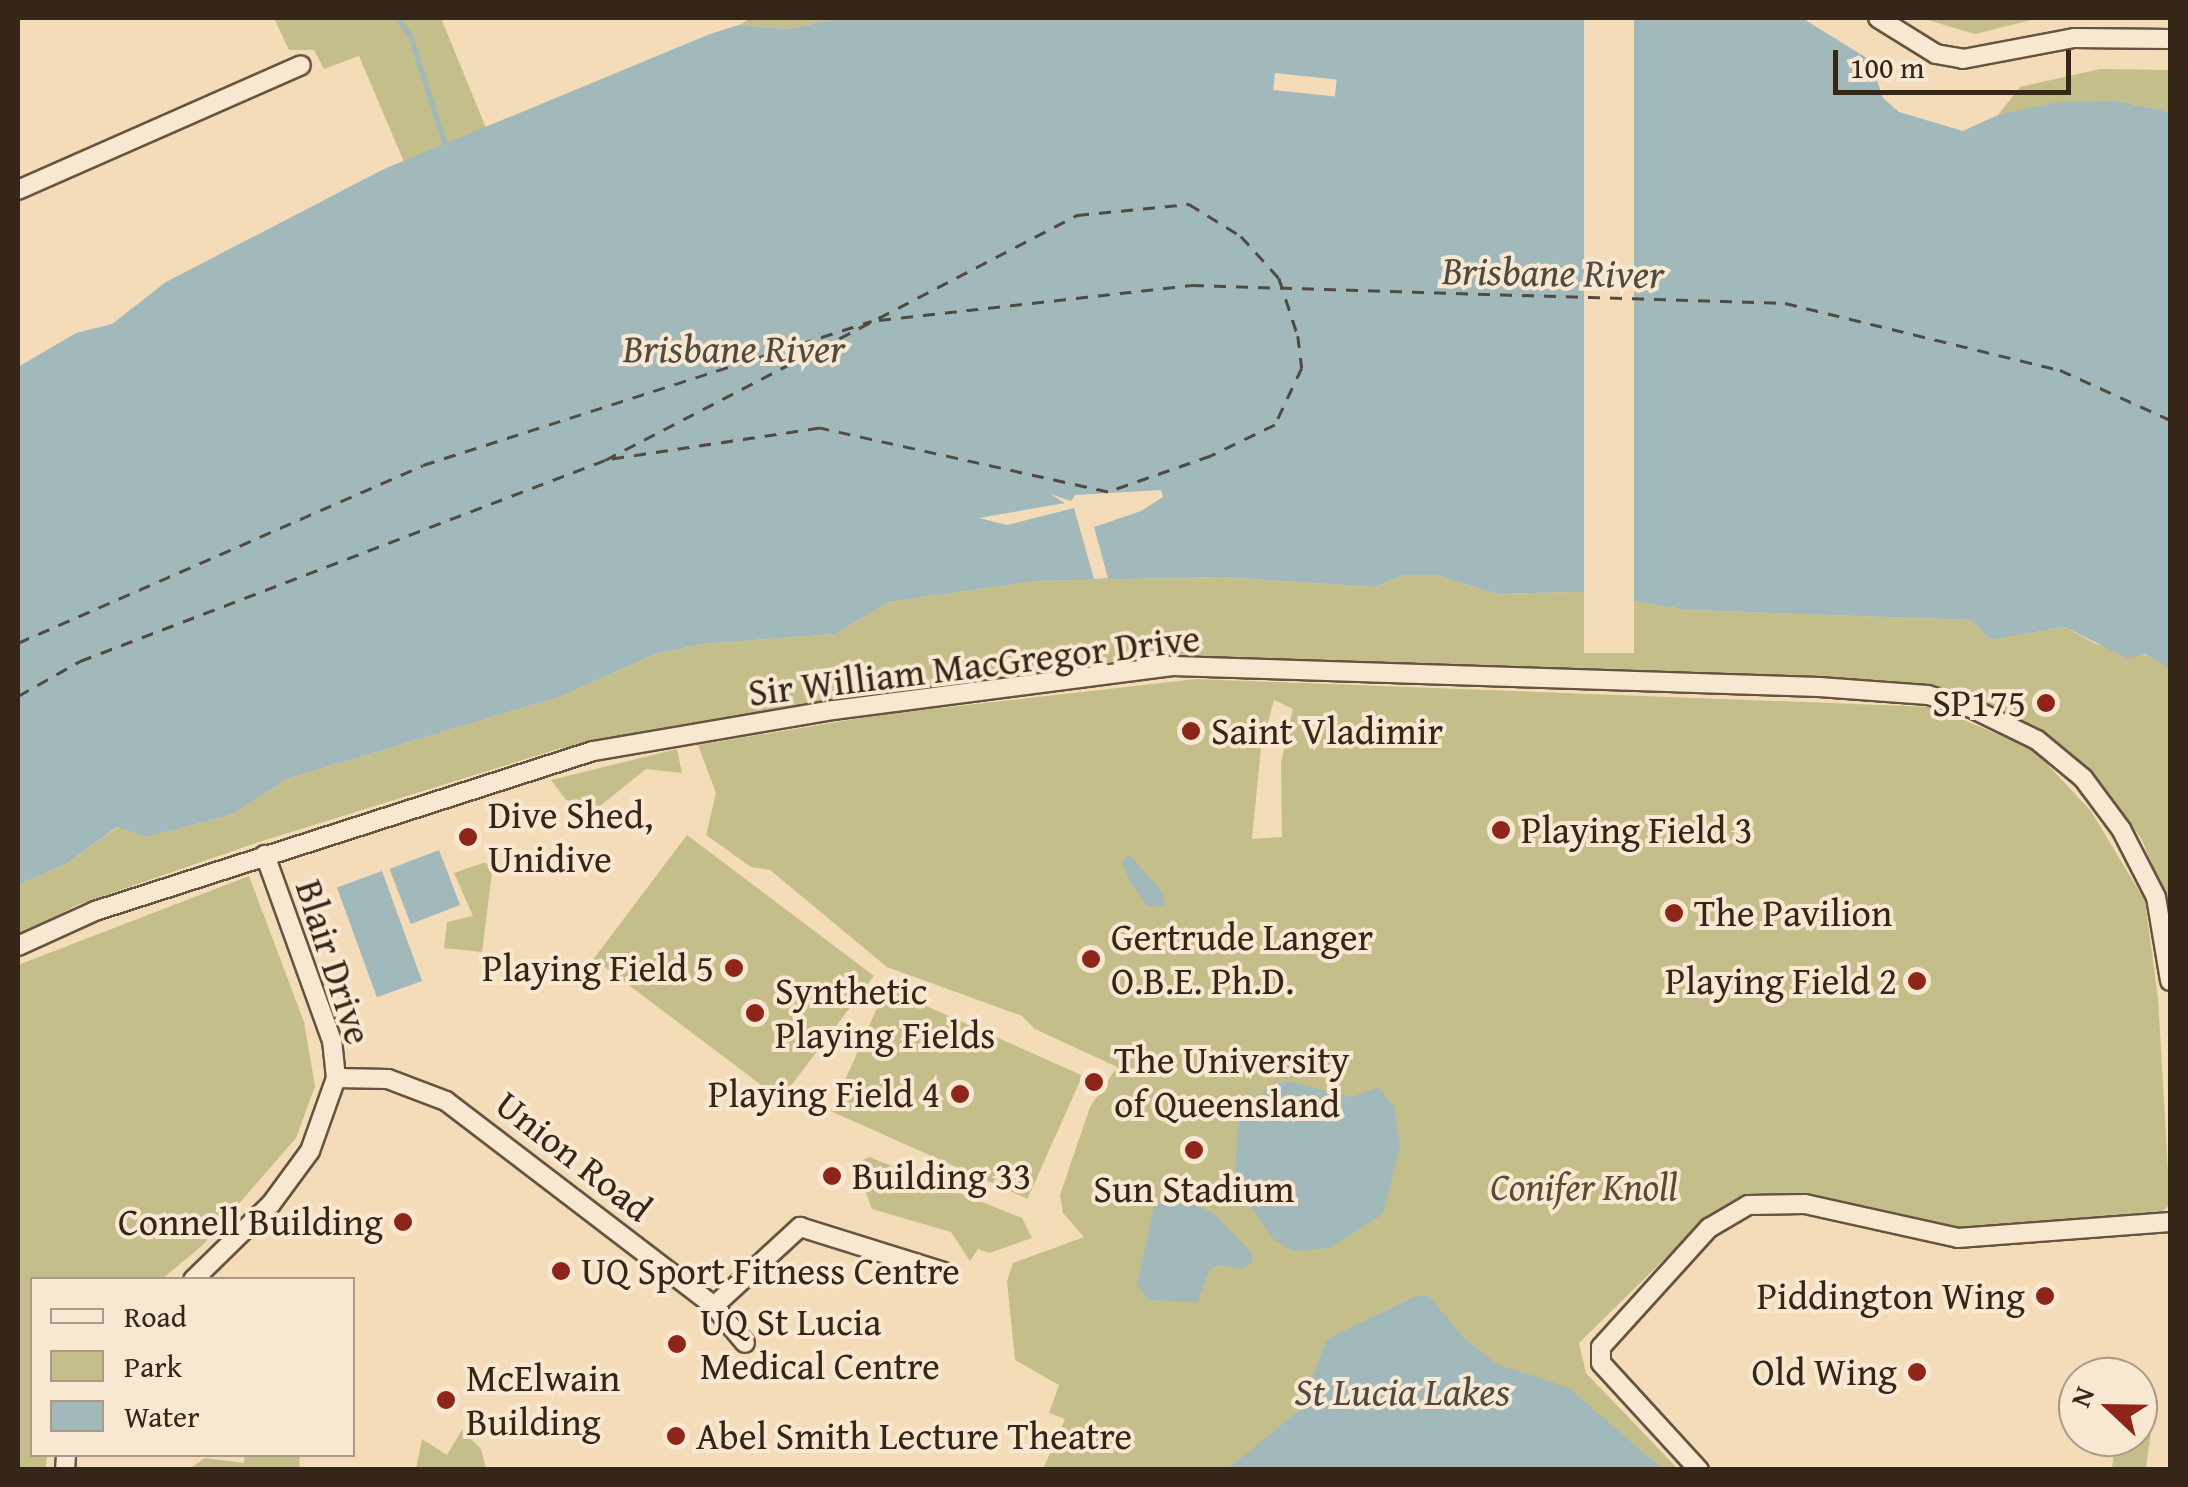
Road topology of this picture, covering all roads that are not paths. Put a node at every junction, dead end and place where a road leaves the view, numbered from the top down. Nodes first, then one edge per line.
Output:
1 (1878, 18) edge
2 (2170, 40) edge
3 (301, 65) dead end
4 (18, 190) edge
5 (266, 855) junction
6 (18, 946) edge
7 (2170, 981) edge
8 (336, 1078) junction
9 (2170, 1222) edge
10 (944, 1272) dead end
11 (197, 1277) edge
12 (714, 1306) junction
13 (745, 1343) dead end
14 (1699, 1470) edge

1 - 2 street
3 - 4 street
5 - 6 street, Sir William MacGregor Drive
5 - 7 street, Sir William MacGregor Drive
5 - 8 street, Blair Drive
8 - 11 street, Blair Drive
8 - 12 street, Union Road
9 - 14 street
10 - 12 street
12 - 13 street, Union Road

